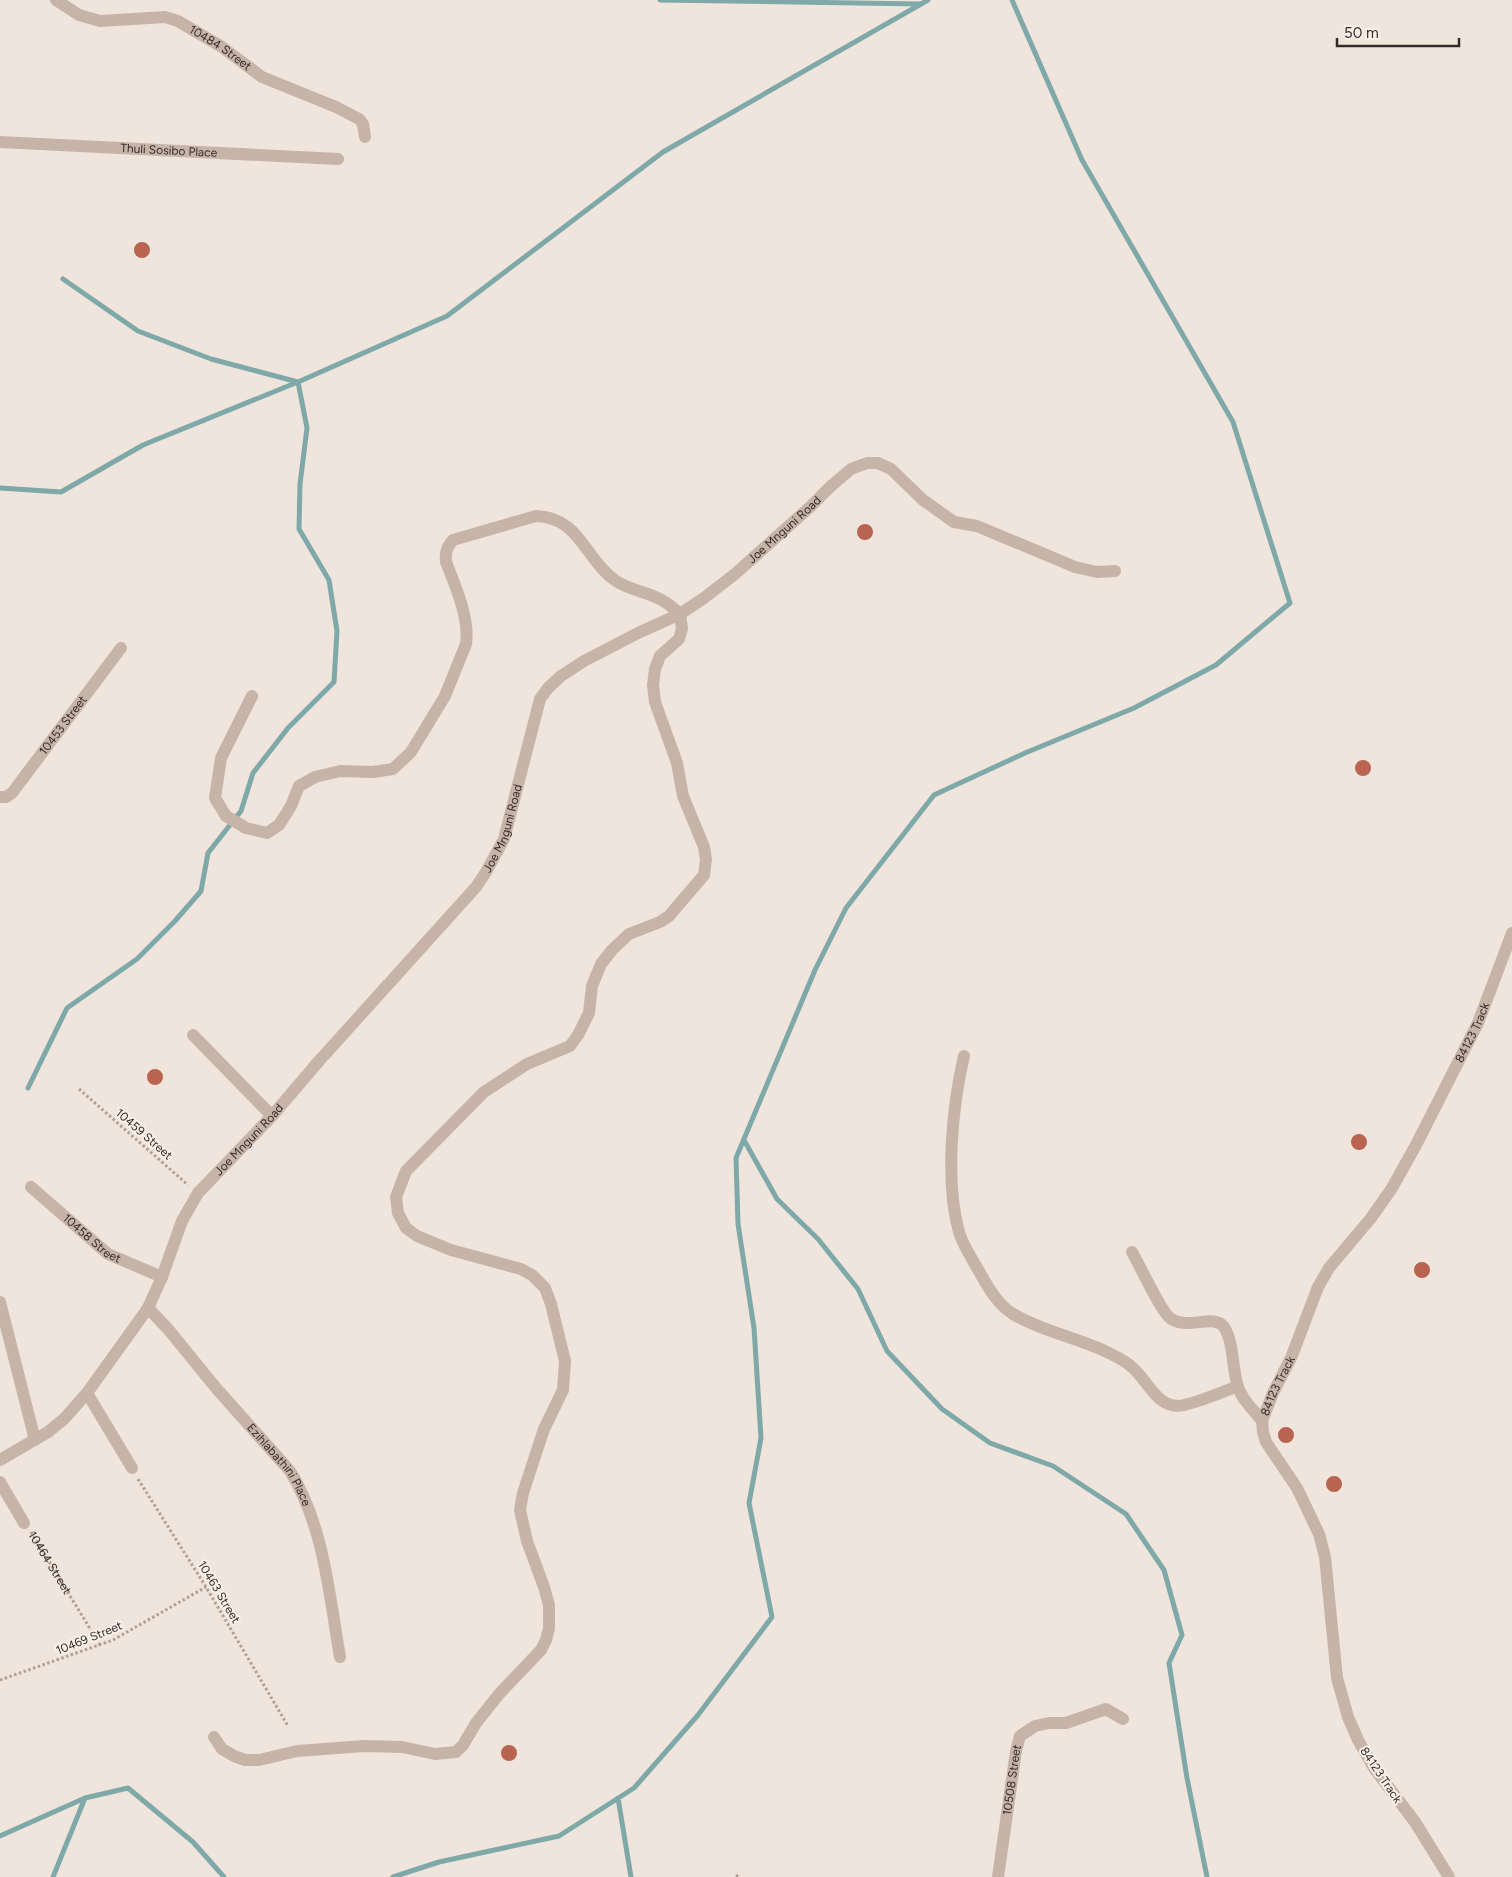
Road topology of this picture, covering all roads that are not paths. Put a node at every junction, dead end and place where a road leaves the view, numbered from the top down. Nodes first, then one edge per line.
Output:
1 (56, 0) edge
2 (365, 137) dead end
3 (0, 142) edge
4 (338, 160) dead end
5 (1115, 571) dead end
6 (680, 614) junction
7 (121, 648) dead end
8 (252, 696) dead end
9 (0, 797) edge
10 (1512, 933) edge
11 (193, 1035) dead end
12 (964, 1056) dead end
13 (272, 1116) junction
14 (31, 1187) dead end
15 (1132, 1252) dead end
16 (162, 1277) junction
17 (0, 1302) edge
18 (148, 1308) junction
19 (1238, 1386) junction
20 (87, 1393) junction
21 (1262, 1421) junction
22 (35, 1440) junction
23 (0, 1460) edge
24 (132, 1468) road end
25 (0, 1482) edge
26 (24, 1522) road end
27 (340, 1657) dead end
28 (1123, 1719) dead end
29 (214, 1737) dead end
30 (998, 1877) edge
31 (1449, 1877) edge

1 - 2 street, 10484 Street
3 - 4 street, Thuli Sosibo Place
5 - 6 street, Joe Mnguni Road
6 - 8 street
6 - 13 street, Joe Mnguni Road
6 - 29 street
7 - 9 street, 10453 Street
10 - 21 street, 84123 Track
11 - 13 street
12 - 19 street
13 - 16 street, Joe Mnguni Road
14 - 16 street, 10458 Street
15 - 19 street
16 - 18 street, Joe Mnguni Road
17 - 22 street
18 - 20 street, Joe Mnguni Road
18 - 27 street, Ezihlabathini Place
19 - 21 street
20 - 22 street, Joe Mnguni Road
20 - 24 street
21 - 31 street, 84123 Track
22 - 23 street, Joe Mnguni Road
25 - 26 street, 10464 Street
28 - 30 street, 10508 Street

